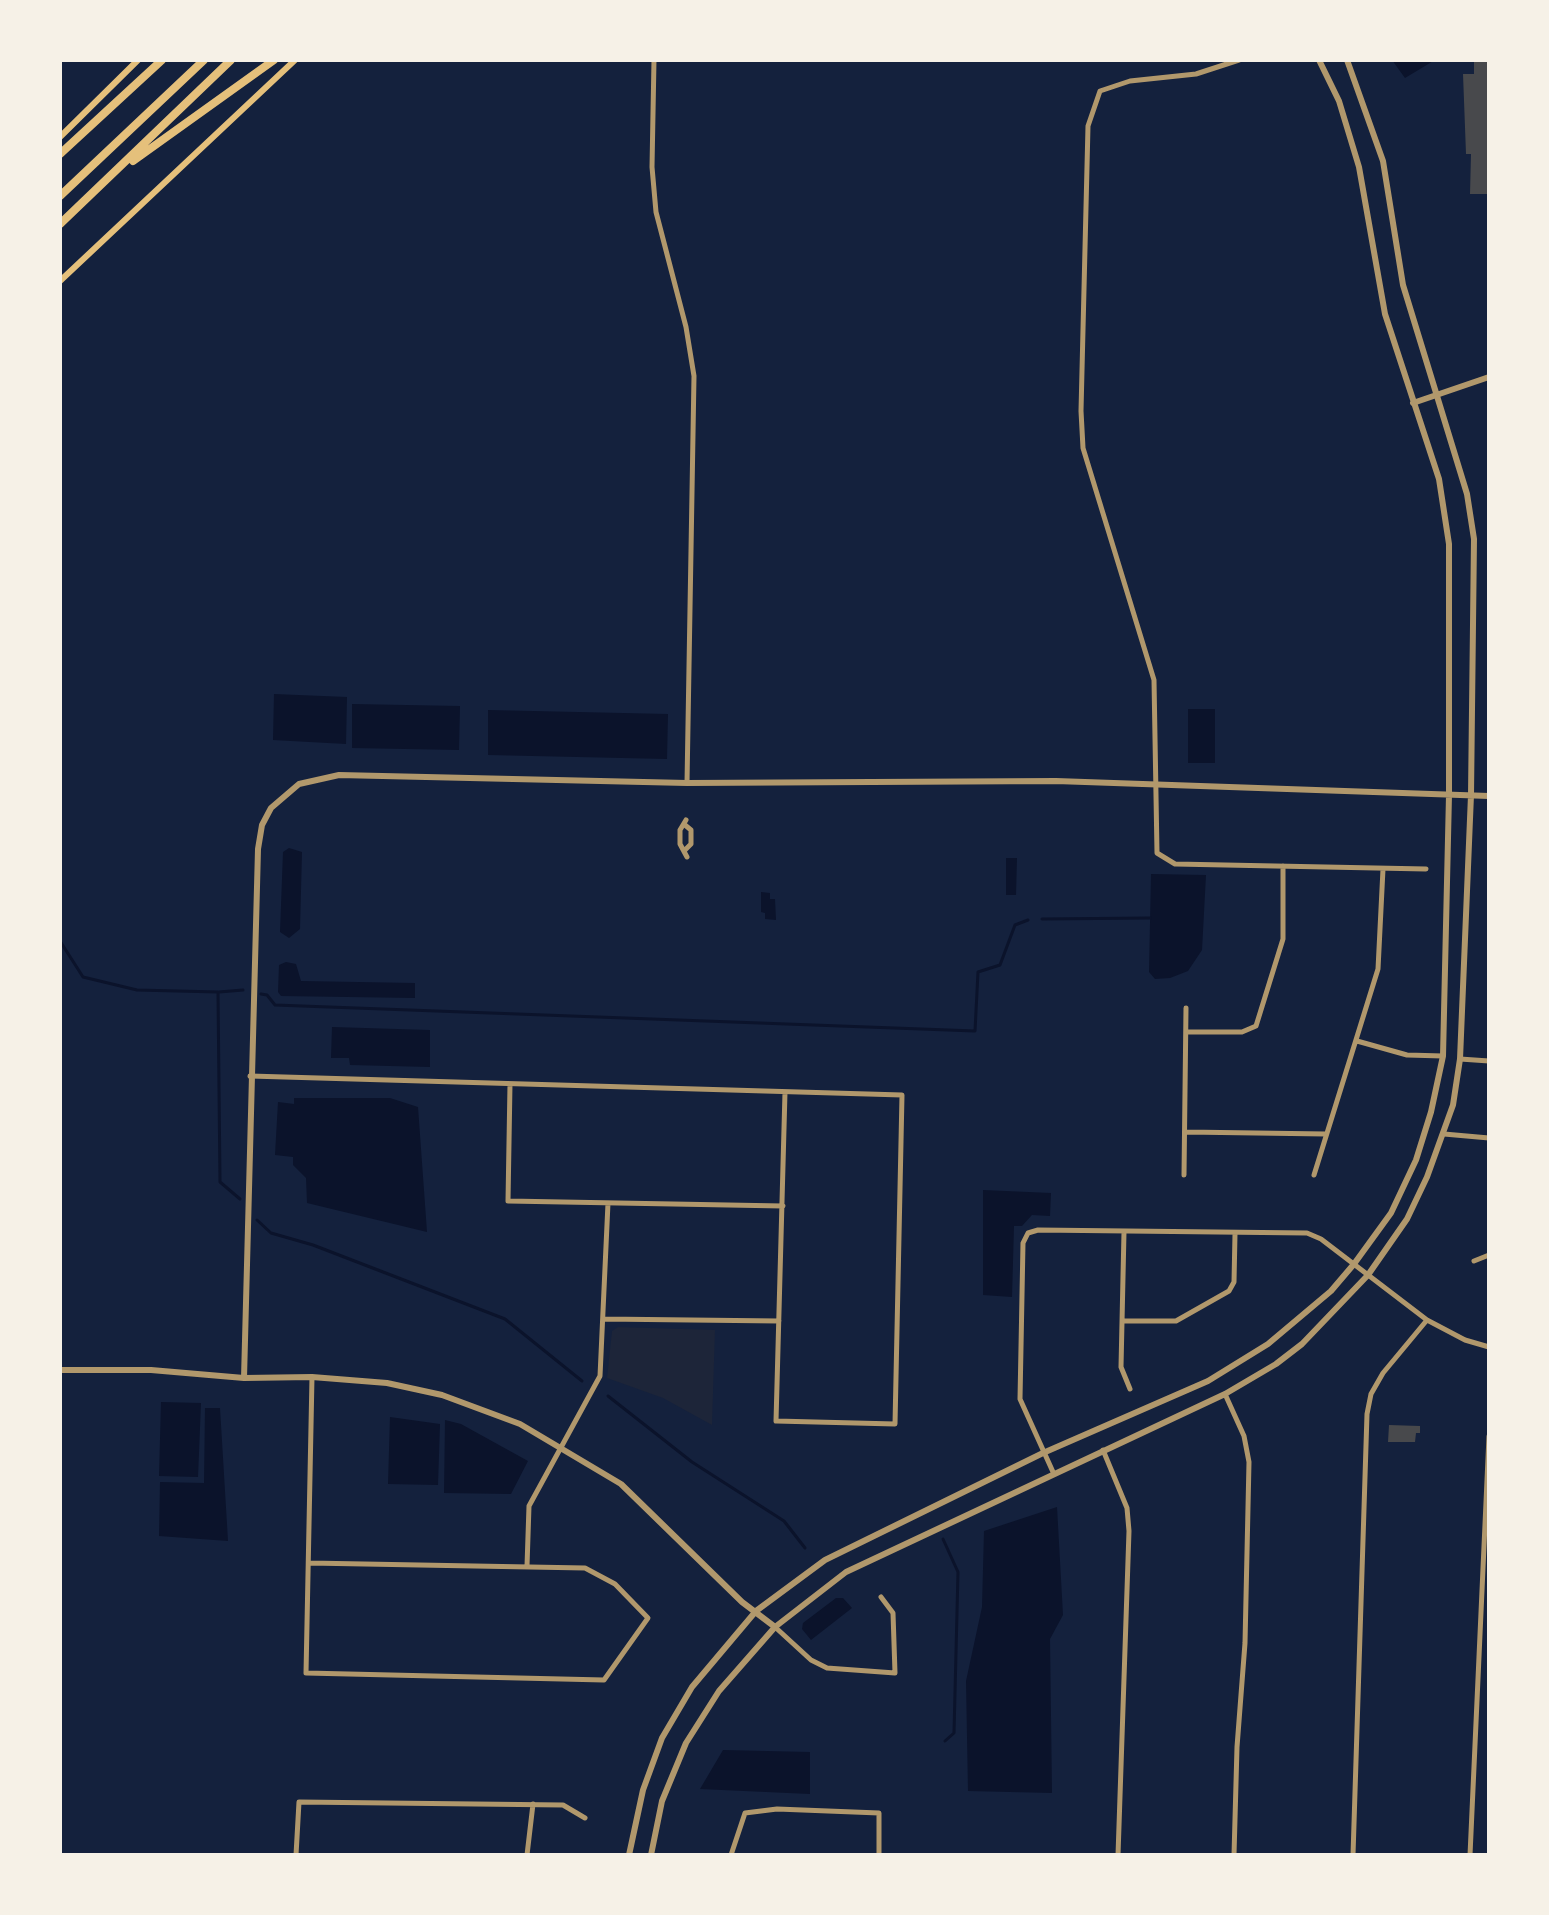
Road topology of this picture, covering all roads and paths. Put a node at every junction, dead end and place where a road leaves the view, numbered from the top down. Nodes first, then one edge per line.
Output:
1 (138, 60) edge
2 (162, 60) edge
3 (204, 60) edge
4 (231, 60) edge
5 (274, 60) edge
6 (295, 60) edge
7 (654, 60) edge
8 (1239, 60) edge
9 (1319, 60) edge
10 (1347, 60) edge
11 (60, 137) edge
12 (60, 154) edge
13 (116, 172) junction
14 (60, 196) edge
15 (60, 224) edge
16 (60, 281) edge
17 (1489, 377) edge
18 (1438, 394) junction
19 (1413, 403) junction
20 (687, 783) junction
21 (1159, 784) junction
22 (1449, 795) junction
23 (1471, 795) junction
24 (1489, 796) edge
25 (686, 853) joint
26 (1283, 866) junction
27 (1383, 869) junction
28 (1426, 869) dead end
29 (1186, 1008) dead end
30 (1187, 1032) junction
31 (1357, 1041) junction
32 (1443, 1056) junction
33 (1460, 1059) junction
34 (1489, 1061) edge
35 (250, 1076) junction
36 (510, 1084) junction
37 (785, 1092) junction
38 (1186, 1132) junction
39 (1326, 1134) junction
40 (1444, 1134) junction
41 (1489, 1138) edge
42 (1184, 1175) dead end
43 (1314, 1175) dead end
44 (608, 1203) junction
45 (783, 1206) junction
46 (1124, 1232) junction
47 (1235, 1233) junction
48 (1489, 1255) edge
49 (1474, 1261) dead end
50 (1354, 1264) junction
51 (1368, 1275) junction
52 (603, 1319) junction
53 (1427, 1320) junction
54 (779, 1321) junction
55 (1125, 1321) junction
56 (1489, 1347) edge
57 (60, 1370) edge
58 (312, 1377) junction
59 (244, 1378) junction
60 (1130, 1389) dead end
61 (1225, 1394) junction
62 (1489, 1436) edge
63 (561, 1445) junction
64 (1103, 1450) junction
65 (1043, 1453) junction
66 (1053, 1472) junction
67 (309, 1563) junction
68 (527, 1566) junction
69 (881, 1597) dead end
70 (756, 1611) junction
71 (775, 1627) junction
72 (533, 1804) junction
73 (585, 1818) dead end
74 (296, 1855) edge
75 (527, 1855) edge
76 (629, 1855) edge
77 (651, 1855) edge
78 (731, 1855) edge
79 (879, 1855) edge
80 (1118, 1855) edge
81 (1234, 1855) edge
82 (1353, 1855) edge
83 (1470, 1855) edge

1 - 11 main road
2 - 12 highway
3 - 14 highway
4 - 13 highway
5 - 13 highway
6 - 16 main road
7 - 20 street
8 - 21 street
9 - 19 street
10 - 18 street
13 - 15 highway
17 - 18 street
18 - 19 street
18 - 23 street
19 - 22 street
20 - 21 street
20 - 35 street
21 - 22 street
21 - 26 street
22 - 23 street
22 - 32 street
23 - 24 street
23 - 33 street
25 - 25 street
26 - 27 street
26 - 30 street
27 - 28 street
27 - 31 street
29 - 30 street
30 - 38 street
31 - 32 street
31 - 39 street
32 - 33 street
32 - 50 street
33 - 34 street
33 - 40 street
35 - 36 street
35 - 59 street
36 - 37 street
36 - 44 street
37 - 45 street
37 - 54 street
38 - 39 street
38 - 42 street
39 - 43 street
40 - 41 street
40 - 51 street
44 - 45 street
44 - 52 street
45 - 54 street
46 - 47 street
46 - 55 street
46 - 65 street
47 - 50 street
47 - 55 street
48 - 49 street
50 - 51 street
50 - 65 street
51 - 53 street
51 - 61 street
52 - 54 street
52 - 63 street
53 - 56 street
53 - 82 street
55 - 60 street
57 - 59 street
58 - 59 street
58 - 63 street
58 - 67 street
61 - 64 street
61 - 81 street
62 - 83 street
63 - 68 street
63 - 70 street
64 - 66 street
64 - 80 street
65 - 66 street
65 - 70 street
66 - 71 street
67 - 68 street
67 - 68 street
69 - 71 street
70 - 71 street
70 - 76 street
71 - 77 street
72 - 73 street
72 - 74 street
72 - 75 street
78 - 79 street

